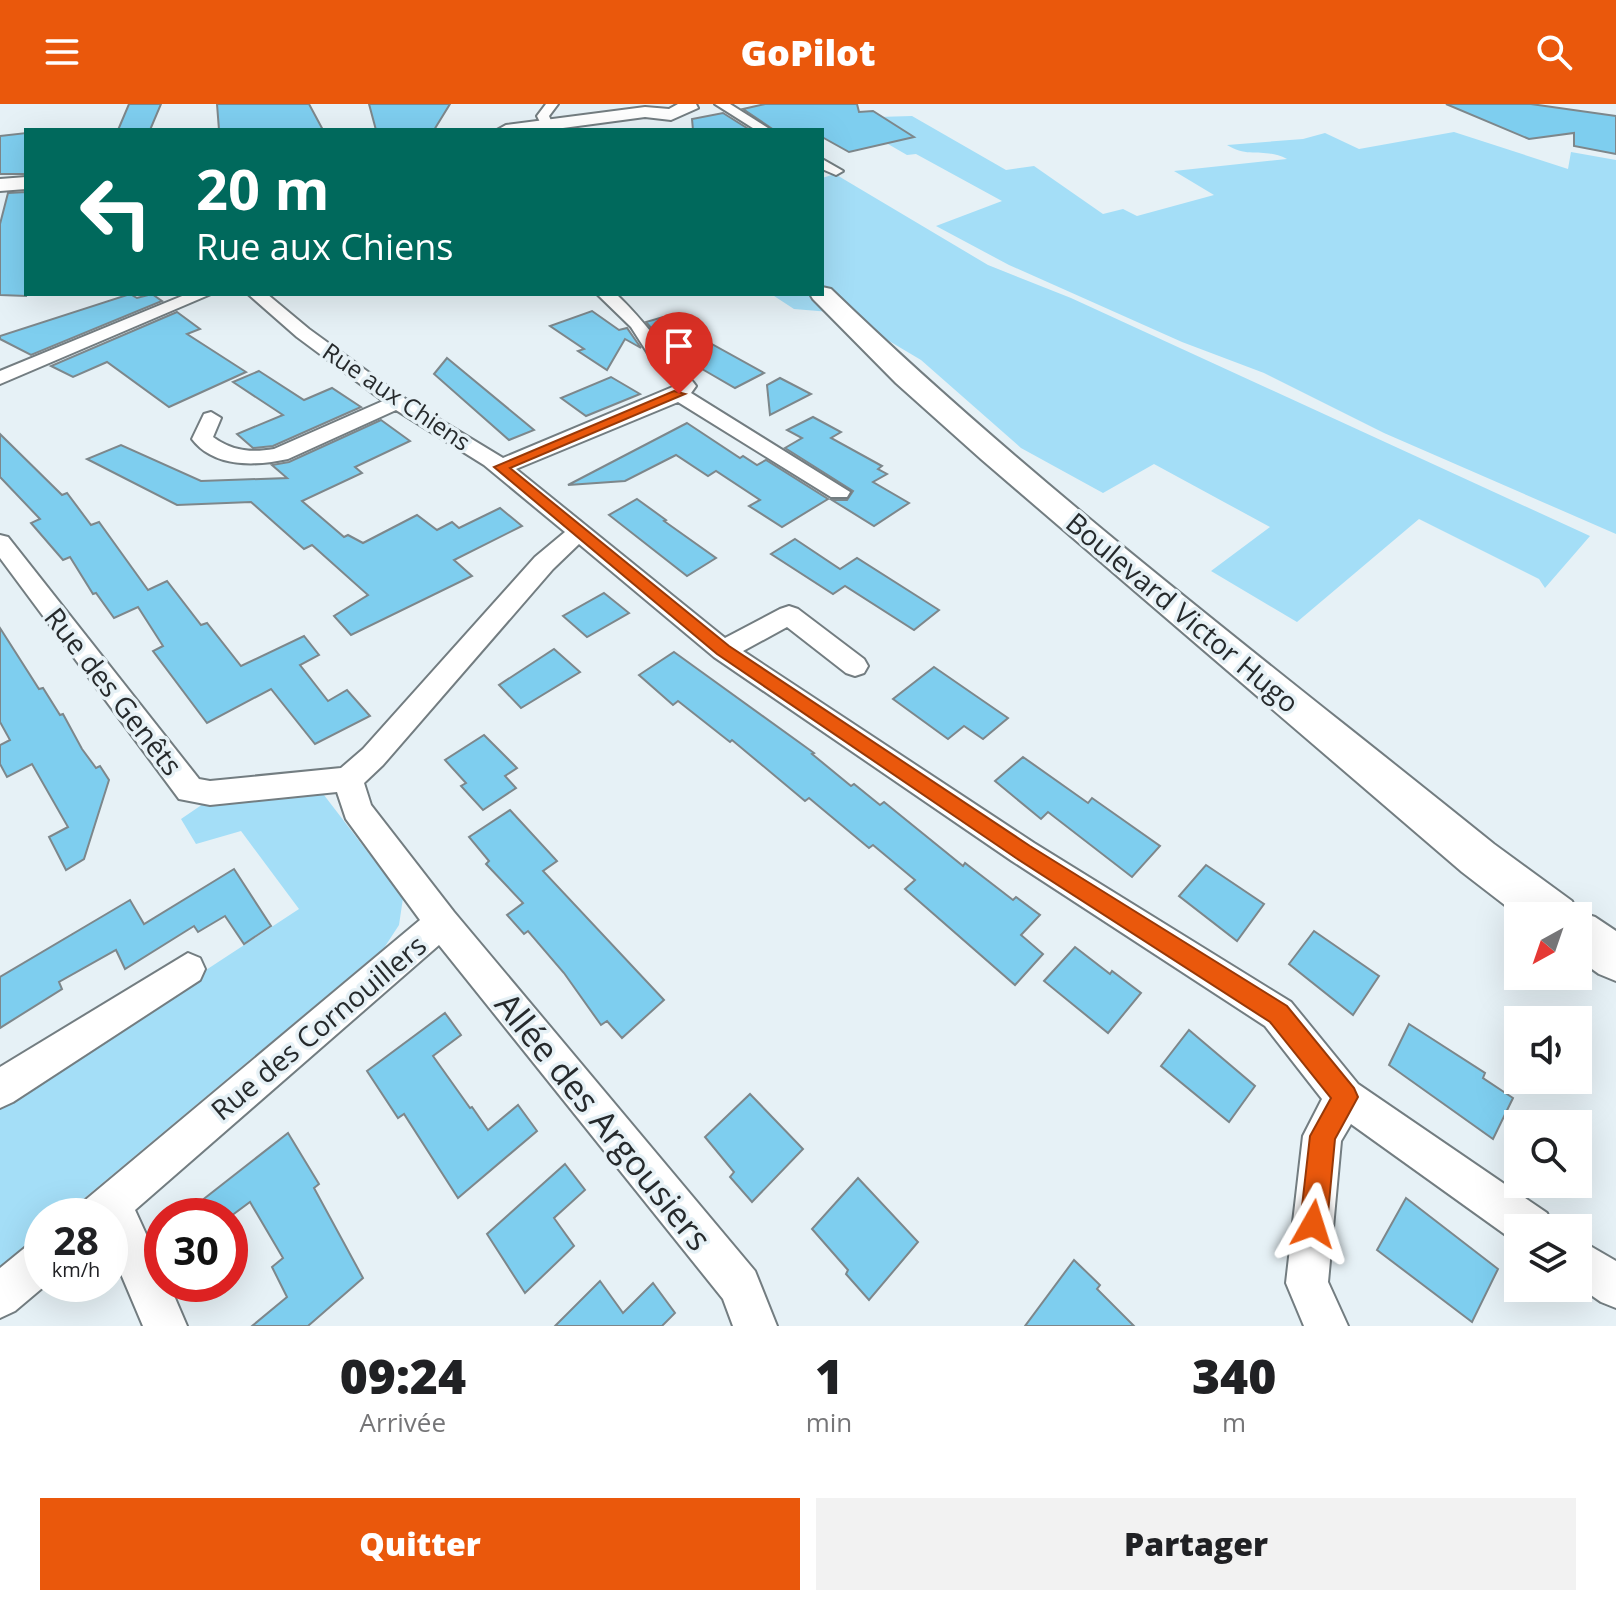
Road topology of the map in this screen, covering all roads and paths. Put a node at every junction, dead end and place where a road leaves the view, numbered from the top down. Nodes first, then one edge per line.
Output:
1 (552, 104) edge
2 (721, 104) edge
3 (684, 107) edge
4 (646, 108) edge
5 (547, 125) junction
6 (531, 128) edge
7 (684, 128) edge
8 (762, 128) edge
9 (824, 164) edge
10 (836, 171) dead end
11 (24, 183) edge
12 (0, 185) edge
13 (197, 296) edge
14 (259, 296) edge
15 (608, 296) edge
16 (824, 296) edge
17 (0, 378) edge
18 (679, 394) junction
19 (397, 402) junction
20 (211, 418) dead end
21 (501, 467) junction
22 (839, 492) dead end
23 (579, 532) junction
24 (0, 542) edge
25 (723, 650) junction
26 (855, 666) dead end
27 (348, 779) junction
28 (1536, 902) edge
29 (442, 923) junction
30 (1592, 942) edge
31 (1616, 958) edge
32 (188, 969) dead end
33 (0, 1089) edge
34 (1345, 1097) junction
35 (118, 1198) edge
36 (1512, 1214) edge
37 (128, 1256) edge
38 (1592, 1270) edge
39 (24, 1276) edge
40 (1616, 1287) edge
41 (0, 1296) edge
42 (165, 1326) edge
43 (755, 1326) edge
44 (1326, 1326) edge

1 - 5 street
2 - 8 street
3 - 4 main road
3 - 7 main road
4 - 5 main road
5 - 6 main road
9 - 10 street
11 - 12 main road
13 - 17 street
14 - 19 street, Rue aux Chiens
15 - 18 street
16 - 28 main road, Boulevard Victor Hugo
18 - 21 street
18 - 22 street
19 - 20 street
19 - 21 street, Rue aux Chiens
21 - 23 street, Rue aux Chiens
23 - 25 street, Rue aux Chiens
23 - 27 street
24 - 27 street, Rue des Genêts
25 - 26 street
25 - 34 street, Rue aux Chiens
27 - 29 street, Rue des Cornouillers
29 - 35 street, Rue des Cornouillers
29 - 43 street, Allée des Argousiers
30 - 31 main road
32 - 33 street
34 - 36 street, Rue aux Chiens
34 - 44 street
37 - 42 street
38 - 40 street
39 - 41 street

